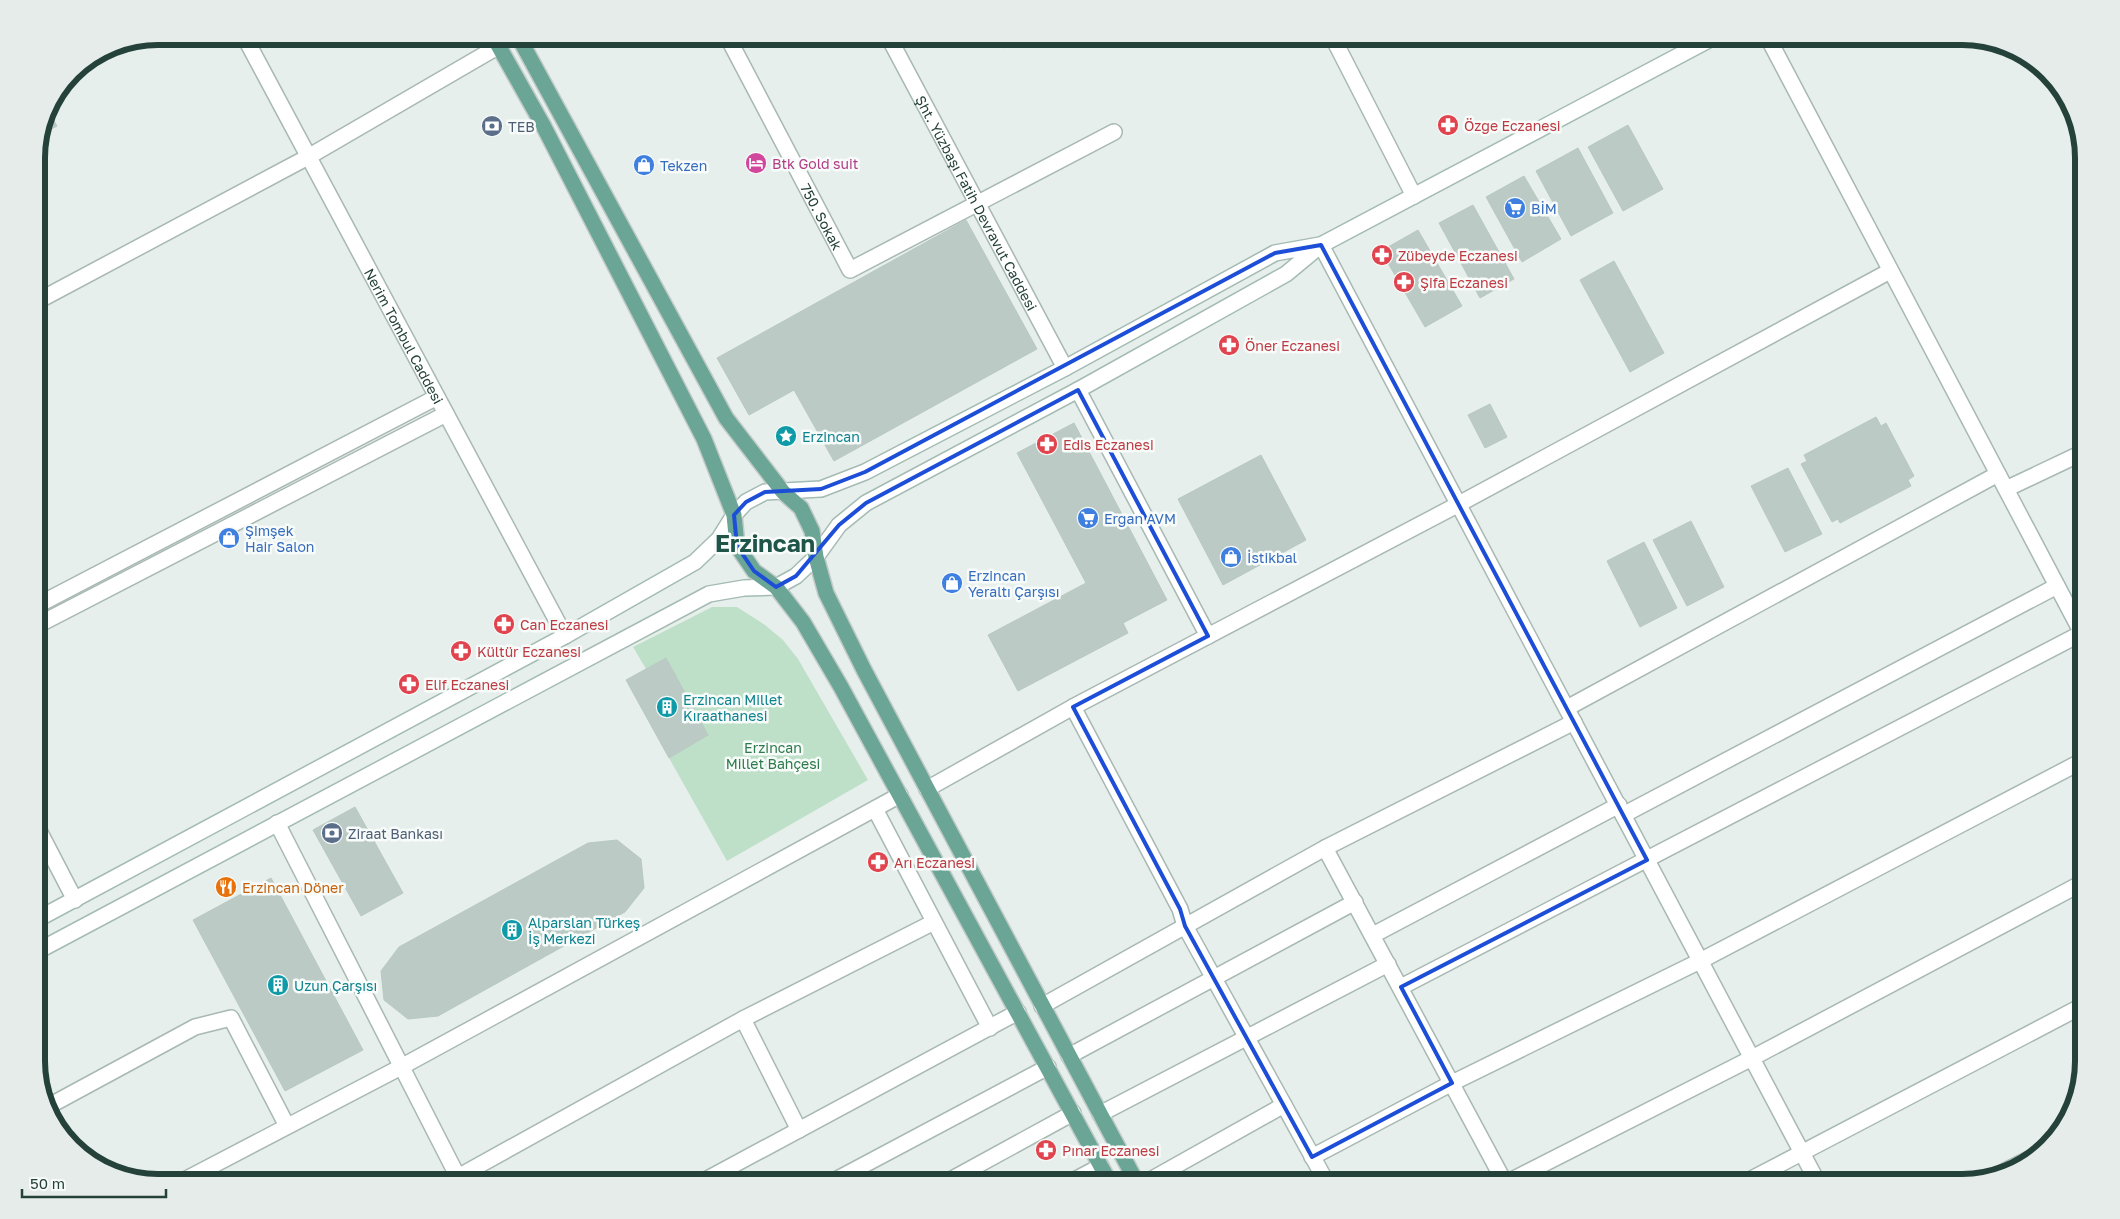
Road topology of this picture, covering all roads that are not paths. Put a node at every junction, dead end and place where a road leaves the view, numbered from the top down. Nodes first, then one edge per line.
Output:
1 (249, 45) edge
2 (490, 45) edge
3 (498, 45) edge
4 (523, 45) edge
5 (732, 45) edge
6 (893, 45) edge
7 (1337, 45) edge
8 (1699, 45) edge
9 (1772, 45) edge
10 (1114, 132) dead end
11 (308, 157) junction
12 (1414, 196) junction
13 (977, 203) junction
14 (1321, 245) junction
15 (1890, 270) junction
16 (45, 297) edge
17 (1065, 368) junction
18 (1078, 390) junction
19 (437, 397) junction
20 (446, 414) junction
21 (2075, 456) edge
22 (1998, 474) junction
23 (2006, 489) junction
24 (783, 492) junction
25 (1459, 504) junction
26 (734, 514) junction
27 (816, 557) junction
28 (2057, 586) junction
29 (776, 587) junction
30 (45, 601) edge
31 (2075, 617) edge
32 (45, 621) edge
33 (2075, 630) edge
34 (565, 636) junction
35 (1208, 636) junction
36 (1073, 707) junction
37 (1567, 708) junction
38 (1574, 722) junction
39 (2075, 765) edge
40 (928, 789) junction
41 (900, 795) junction
42 (875, 809) junction
43 (1621, 810) junction
44 (277, 823) junction
45 (45, 843) edge
46 (1325, 848) junction
47 (1647, 860) junction
48 (2075, 887) edge
49 (74, 900) junction
50 (1355, 902) junction
51 (45, 915) edge
52 (934, 922) junction
53 (1185, 926) junction
54 (1373, 935) junction
55 (45, 947) edge
56 (1700, 961) junction
57 (1388, 964) junction
58 (1214, 978) junction
59 (1401, 987) junction
60 (1042, 1006) junction
61 (2075, 1010) edge
62 (1018, 1012) junction
63 (743, 1020) junction
64 (990, 1028) junction
65 (1246, 1036) junction
66 (1069, 1056) junction
67 (1752, 1058) junction
68 (401, 1067) junction
69 (1048, 1067) junction
70 (1452, 1083) junction
71 (54, 1103) edge
72 (1284, 1105) junction
73 (1073, 1113) junction
74 (1100, 1114) junction
75 (287, 1126) junction
76 (799, 1130) junction
77 (1802, 1152) junction
78 (1312, 1157) junction
79 (1101, 1166) junction
80 (196, 1174) edge
81 (452, 1174) edge
82 (468, 1174) edge
83 (717, 1174) edge
84 (847, 1174) edge
85 (961, 1174) edge
86 (1086, 1174) edge
87 (1105, 1174) edge
88 (1132, 1174) edge
89 (1161, 1174) edge
90 (1322, 1174) edge
91 (1501, 1174) edge
92 (1524, 1174) edge
93 (1761, 1174) edge
94 (1813, 1174) edge

1 - 11 street, Nerim Tombul Caddesi
2 - 11 street
3 - 26 main road
4 - 24 main road
5 - 13 street, 750. Sokak
6 - 13 street, Şht. Yüzbaşı Fatih Devravut Caddesi
7 - 12 street
8 - 12 street
9 - 15 street
10 - 13 street
11 - 16 street
11 - 19 street, Nerim Tombul Caddesi
12 - 14 street
13 - 17 street, Şht. Yüzbaşı Fatih Devravut Caddesi
14 - 17 street
14 - 18 street
14 - 25 street
15 - 22 street
15 - 25 street
17 - 24 street
18 - 27 street
18 - 35 street
19 - 20 street, Nerim Tombul Caddesi
19 - 30 street
20 - 32 street
20 - 34 street, Nerim Tombul Caddesi
21 - 23 street
22 - 23 street
22 - 37 street
23 - 28 street
24 - 26 street
24 - 27 main road
25 - 35 street
25 - 37 street
26 - 29 main road
26 - 34 street
27 - 29 street
27 - 40 main road
28 - 31 street
28 - 43 street
29 - 41 main road
29 - 44 street
33 - 47 street
34 - 49 street
35 - 36 street
36 - 40 street
36 - 53 street
37 - 38 street
38 - 43 street
38 - 46 street
39 - 56 street
40 - 60 main road
41 - 42 street
41 - 62 main road
42 - 52 street
42 - 68 street
43 - 47 street
43 - 54 street
44 - 55 street
44 - 68 street
45 - 49 street
46 - 50 street
46 - 53 street
47 - 56 street
47 - 59 street
48 - 67 street
49 - 51 street
50 - 54 street
50 - 58 street
52 - 63 street
52 - 64 street
53 - 58 street
53 - 60 street
54 - 57 street
56 - 67 street
56 - 70 street
57 - 59 street
57 - 65 street
58 - 65 street
58 - 66 street
59 - 70 street
60 - 66 main road
61 - 77 street
62 - 64 street
62 - 69 main road
63 - 76 street
63 - 82 street
64 - 76 street
65 - 72 street
65 - 74 street
66 - 74 main road
67 - 77 street
67 - 92 street
68 - 75 street
68 - 81 street
69 - 73 main road
69 - 84 street
70 - 78 street
70 - 91 street
71 - 75 street
72 - 78 street
72 - 89 street
73 - 79 main road
73 - 85 street
74 - 88 main road
75 - 80 street
76 - 83 street
77 - 93 street
77 - 94 street
78 - 90 street
79 - 86 street
79 - 87 main road

